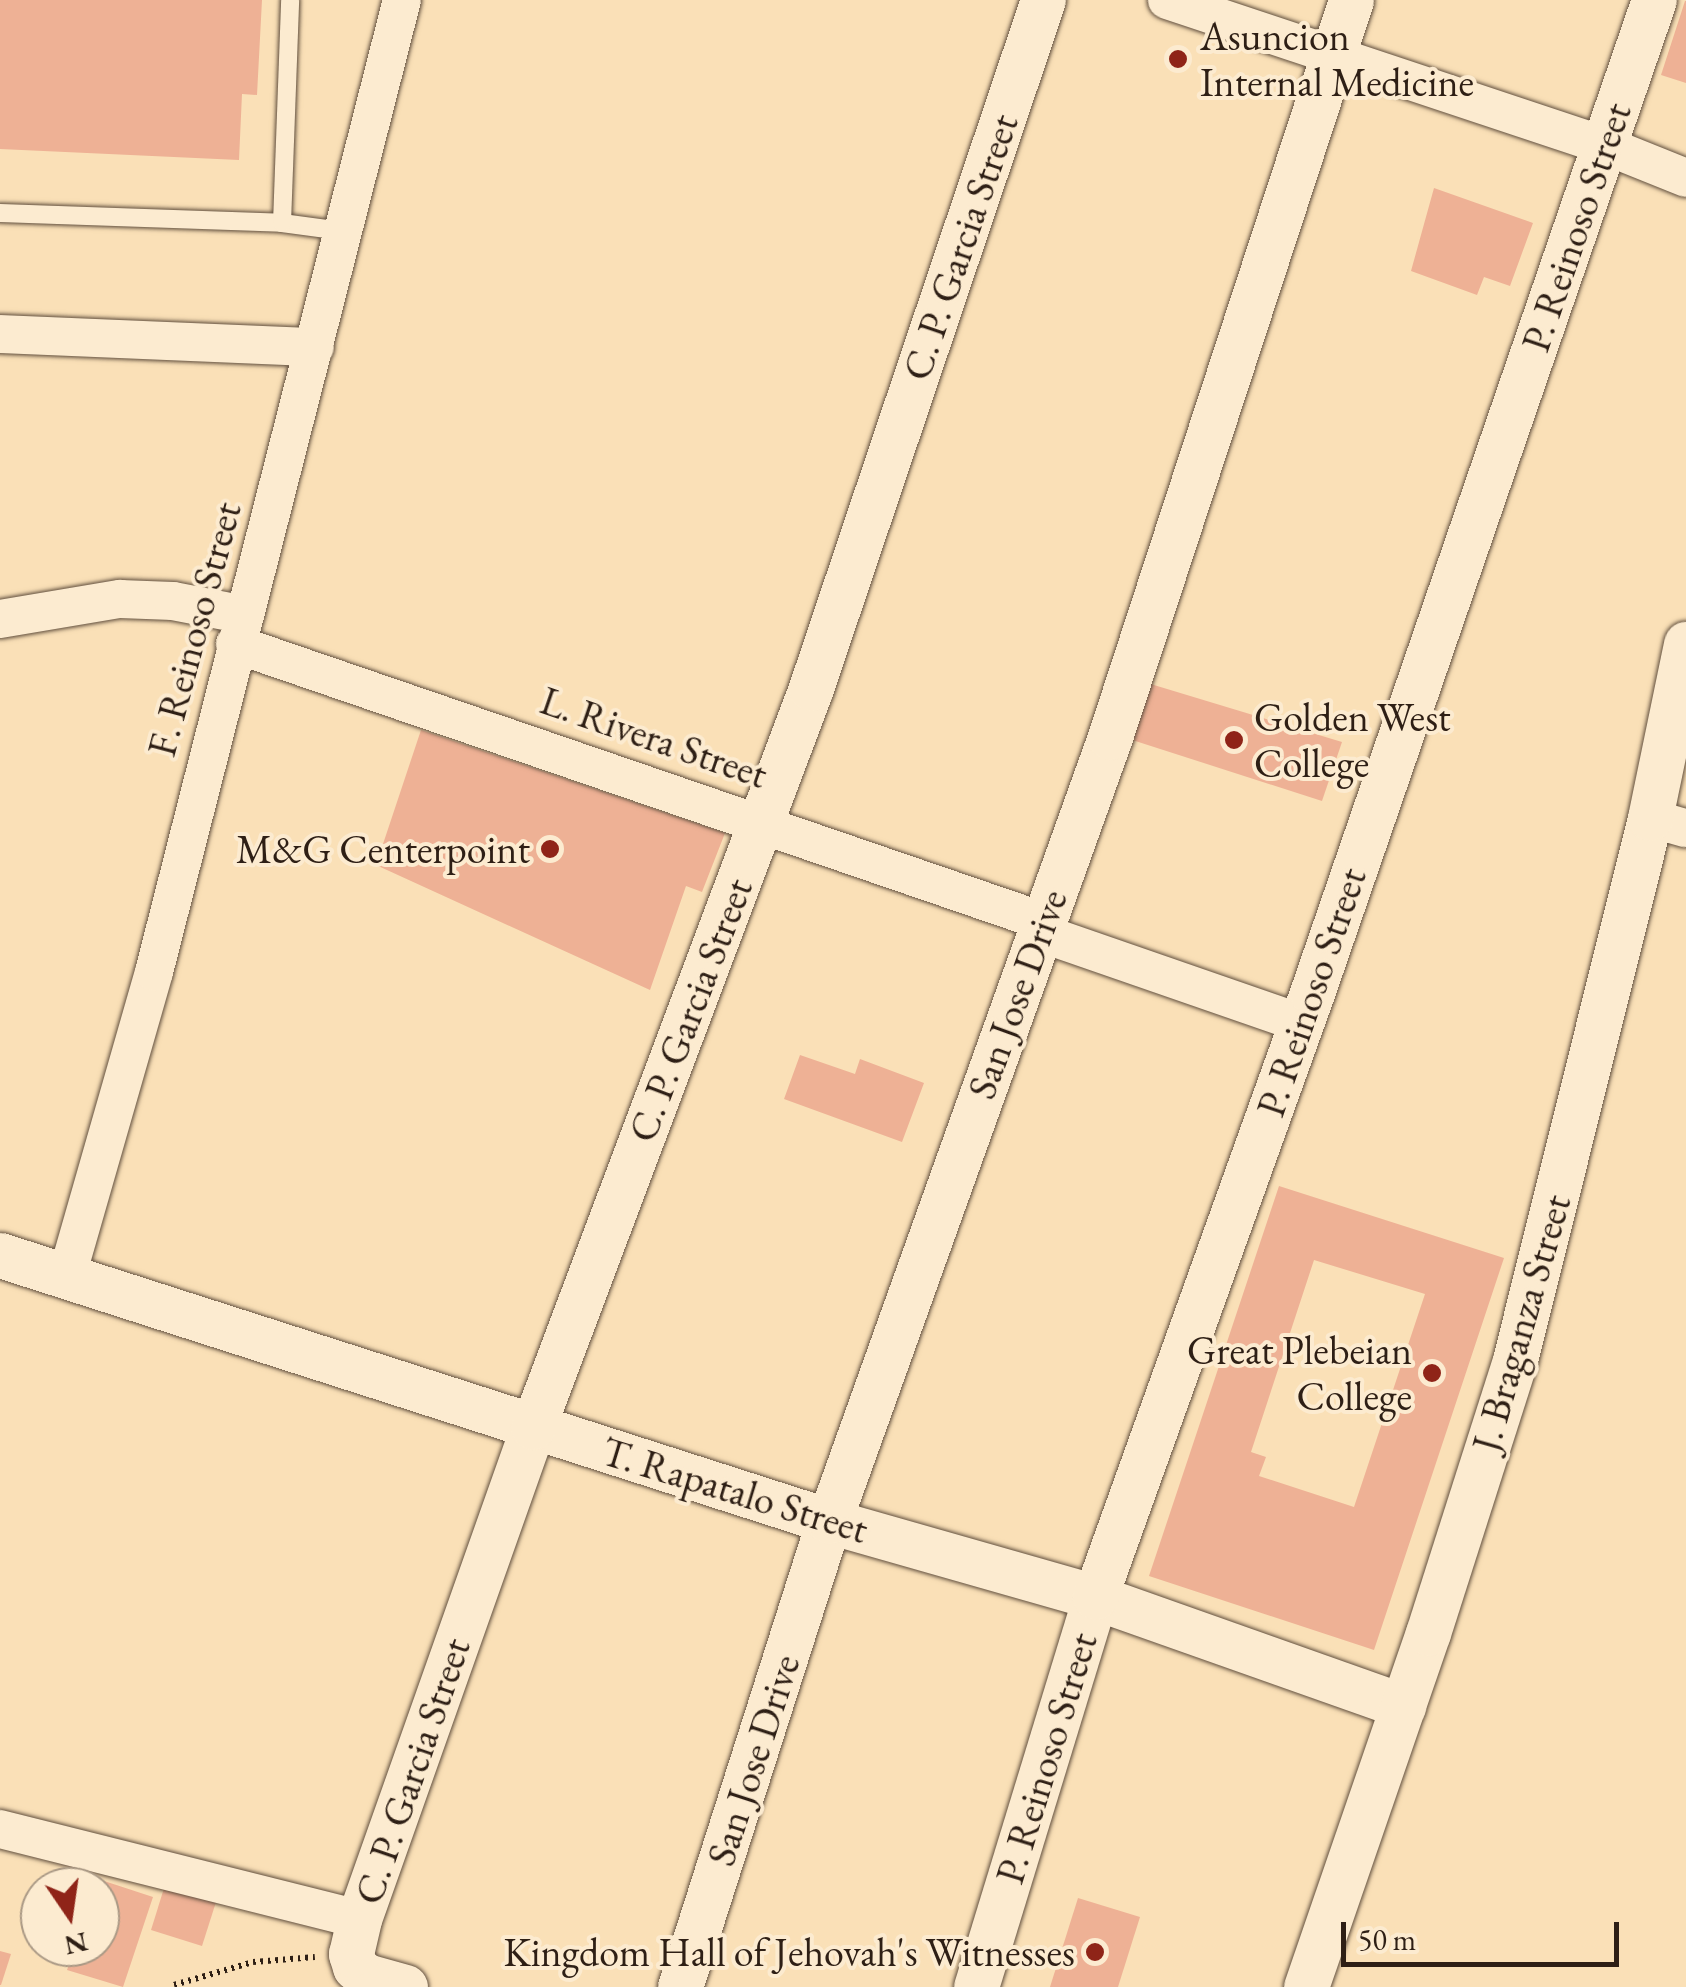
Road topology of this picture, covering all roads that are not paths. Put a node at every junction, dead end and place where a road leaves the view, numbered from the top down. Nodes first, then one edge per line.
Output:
1 (290, 0) edge
2 (402, 0) edge
3 (1044, 0) edge
4 (1167, 0) edge
5 (1351, 0) edge
6 (1654, 0) edge
7 (1333, 52) junction
8 (1604, 145) junction
9 (1686, 178) edge
10 (0, 213) edge
11 (282, 222) junction
12 (340, 231) junction
13 (0, 334) edge
14 (315, 347) junction
15 (0, 619) edge
16 (240, 629) junction
17 (1686, 644) edge
18 (761, 821) junction
19 (1668, 823) edge
20 (1040, 926) junction
21 (1301, 1023) junction
22 (0, 1255) edge
23 (66, 1278) junction
24 (533, 1428) junction
25 (828, 1520) junction
26 (1095, 1597) junction
27 (1403, 1706) junction
28 (0, 1829) edge
29 (355, 1936) junction
30 (404, 1987) edge
31 (680, 1987) edge
32 (976, 1987) edge
33 (1306, 1987) edge

1 - 11 lane
2 - 12 street, F. Reinoso Street
3 - 18 street, C. P. Garcia Street
4 - 7 street
5 - 7 street, San Jose Drive
6 - 8 street, P. Reinoso Street
7 - 8 street
7 - 20 street, San Jose Drive
8 - 9 street
8 - 21 street, P. Reinoso Street
10 - 11 lane
11 - 12 lane
12 - 14 street, F. Reinoso Street
13 - 14 street
14 - 16 street, F. Reinoso Street
15 - 16 street, L. Rivera Street
16 - 18 street, L. Rivera Street
16 - 23 street, F. Reinoso Street
17 - 19 street, J. Braganza Street
18 - 20 street, L. Rivera Street
18 - 24 street, C. P. Garcia Street
19 - 27 street, J. Braganza Street
20 - 21 street, L. Rivera Street
20 - 25 street, San Jose Drive
21 - 26 street, P. Reinoso Street
22 - 23 street, T. Rapatalo Street
23 - 24 street, T. Rapatalo Street
24 - 25 street, T. Rapatalo Street
24 - 29 street, C. P. Garcia Street
25 - 26 street, T. Rapatalo Street
25 - 31 street, San Jose Drive
26 - 27 street, T. Rapatalo Street
26 - 32 street, P. Reinoso Street
27 - 33 street, J. Braganza Street
28 - 29 street
29 - 30 street, C. P. Garcia Street

